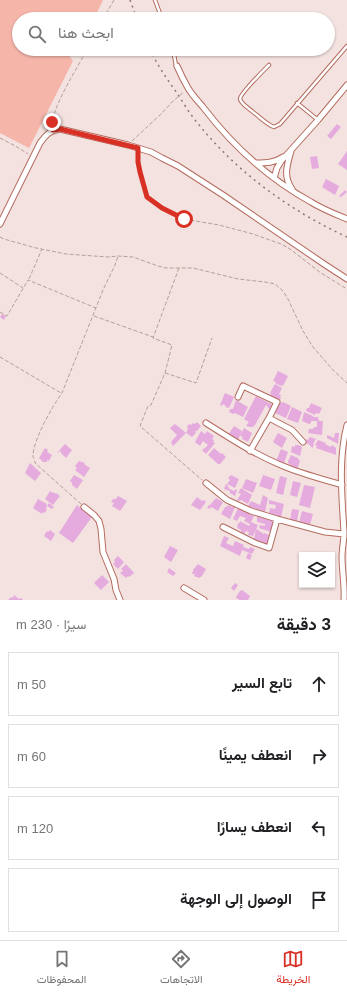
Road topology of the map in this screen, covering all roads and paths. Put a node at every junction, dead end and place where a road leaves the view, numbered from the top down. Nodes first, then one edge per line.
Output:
1 (114, 0) edge
2 (155, 0) edge
3 (107, 12) edge
4 (159, 12) edge
5 (347, 46) edge
6 (83, 56) edge
7 (174, 56) edge
8 (269, 65) dead end
9 (176, 66) joint
10 (347, 86) edge
11 (189, 89) junction
12 (296, 103) junction
13 (318, 120) junction
14 (53, 130) junction
15 (0, 138) edge
16 (128, 145) junction
17 (138, 148) junction
18 (292, 149) junction
19 (33, 158) junction
20 (256, 163) junction
21 (274, 178) junction
22 (295, 193) junction
23 (347, 219) edge
24 (0, 224) edge
25 (0, 237) edge
26 (42, 249) junction
27 (118, 256) junction
28 (179, 268) junction
29 (0, 273) edge
30 (347, 279) edge
31 (28, 280) junction
32 (23, 288) junction
33 (347, 289) edge
34 (96, 308) junction
35 (0, 312) edge
36 (92, 316) junction
37 (153, 338) junction
38 (212, 338) dead end
39 (0, 357) edge
40 (165, 373) junction
41 (347, 383) edge
42 (62, 393) junction
43 (238, 397) dead end
44 (269, 418) junction
45 (206, 423) dead end
46 (347, 425) edge
47 (303, 442) dead end
48 (250, 451) junction
49 (206, 484) joint
50 (342, 485) junction
51 (84, 507) joint
52 (344, 509) edge
53 (277, 519) junction
54 (223, 527) dead end
55 (344, 534) junction
56 (184, 588) dead end
57 (345, 598) edge
58 (120, 600) edge
59 (204, 600) edge

1 - 3 path
2 - 4 lane
5 - 12 lane
6 - 14 path
7 - 9 lane
8 - 12 lane
9 - 11 street
10 - 13 street
11 - 16 path
11 - 20 street
12 - 13 lane
13 - 18 street
14 - 16 street
14 - 19 street
15 - 19 path
16 - 17 street
17 - 30 street
17 - 33 path
18 - 20 street
18 - 21 street
18 - 22 street
19 - 24 street
20 - 21 street
21 - 22 street
22 - 23 street
25 - 26 path
26 - 27 path
26 - 31 path
27 - 28 path
27 - 34 path
28 - 37 path
28 - 41 path
29 - 32 path
31 - 32 path
31 - 34 path
32 - 35 path
34 - 36 path
36 - 37 path
36 - 42 path
37 - 40 path
38 - 40 path
39 - 42 path
40 - 49 path
42 - 51 path
43 - 44 street
44 - 47 street
44 - 48 street
45 - 48 street
46 - 50 street
48 - 50 street
49 - 53 street
50 - 52 street
51 - 58 street
52 - 55 street
53 - 54 street
53 - 55 street
55 - 57 street
56 - 59 street

